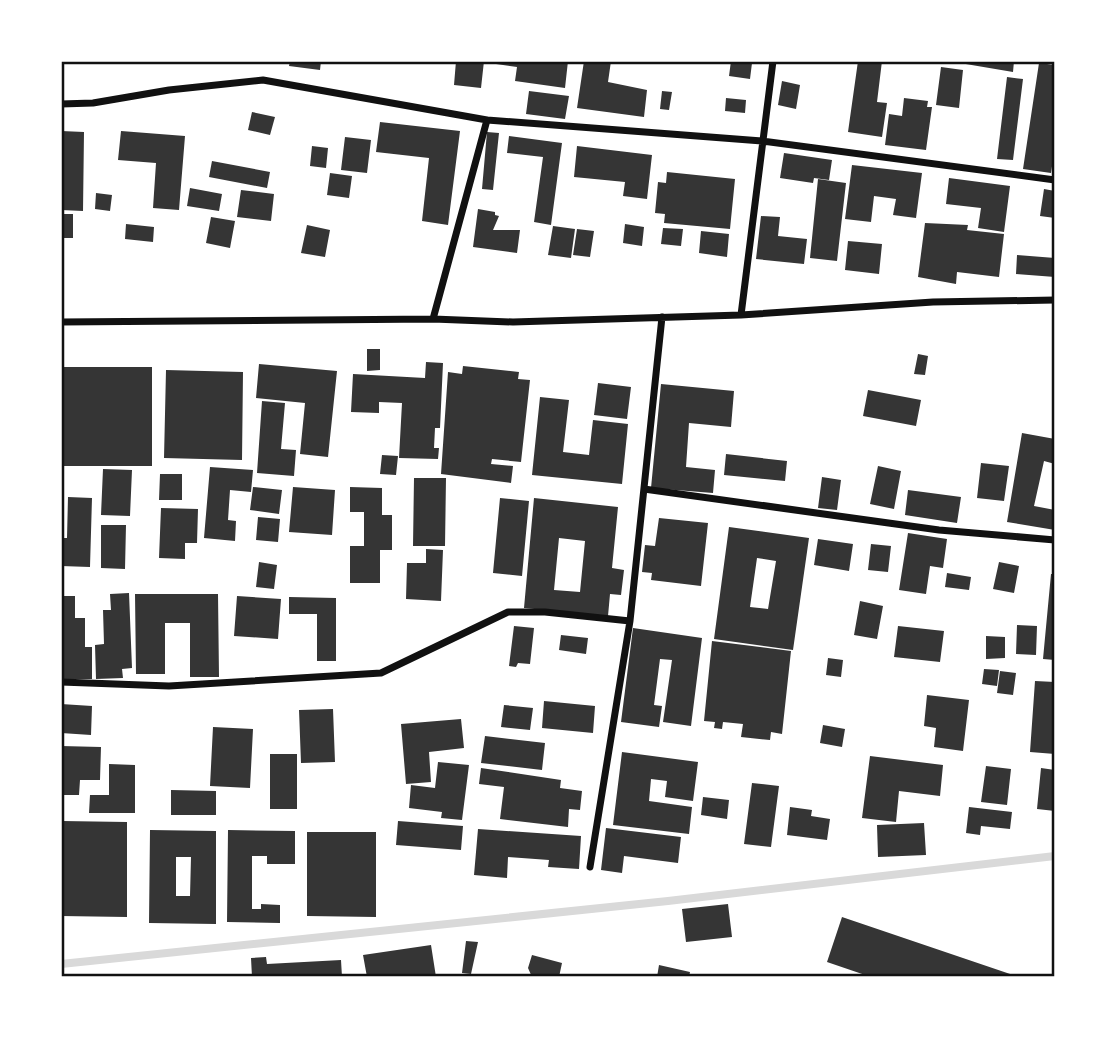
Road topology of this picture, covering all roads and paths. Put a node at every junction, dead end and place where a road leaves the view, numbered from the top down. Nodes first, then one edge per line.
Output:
1 (773, 61) edge
2 (61, 104) edge
3 (487, 120) junction
4 (762, 141) junction
5 (1055, 180) edge
6 (1055, 300) edge
7 (741, 314) junction
8 (662, 317) junction
9 (433, 319) junction
10 (61, 322) edge
11 (644, 489) junction
12 (1055, 540) edge
13 (630, 621) junction
14 (61, 682) edge
15 (590, 867) dead end

1 - 4 street
2 - 3 street
3 - 4 street
3 - 9 street
4 - 5 street
4 - 7 street
6 - 7 street
7 - 8 street
8 - 9 street
8 - 11 street
9 - 10 street
11 - 12 street
11 - 13 street
13 - 14 street
13 - 15 street

